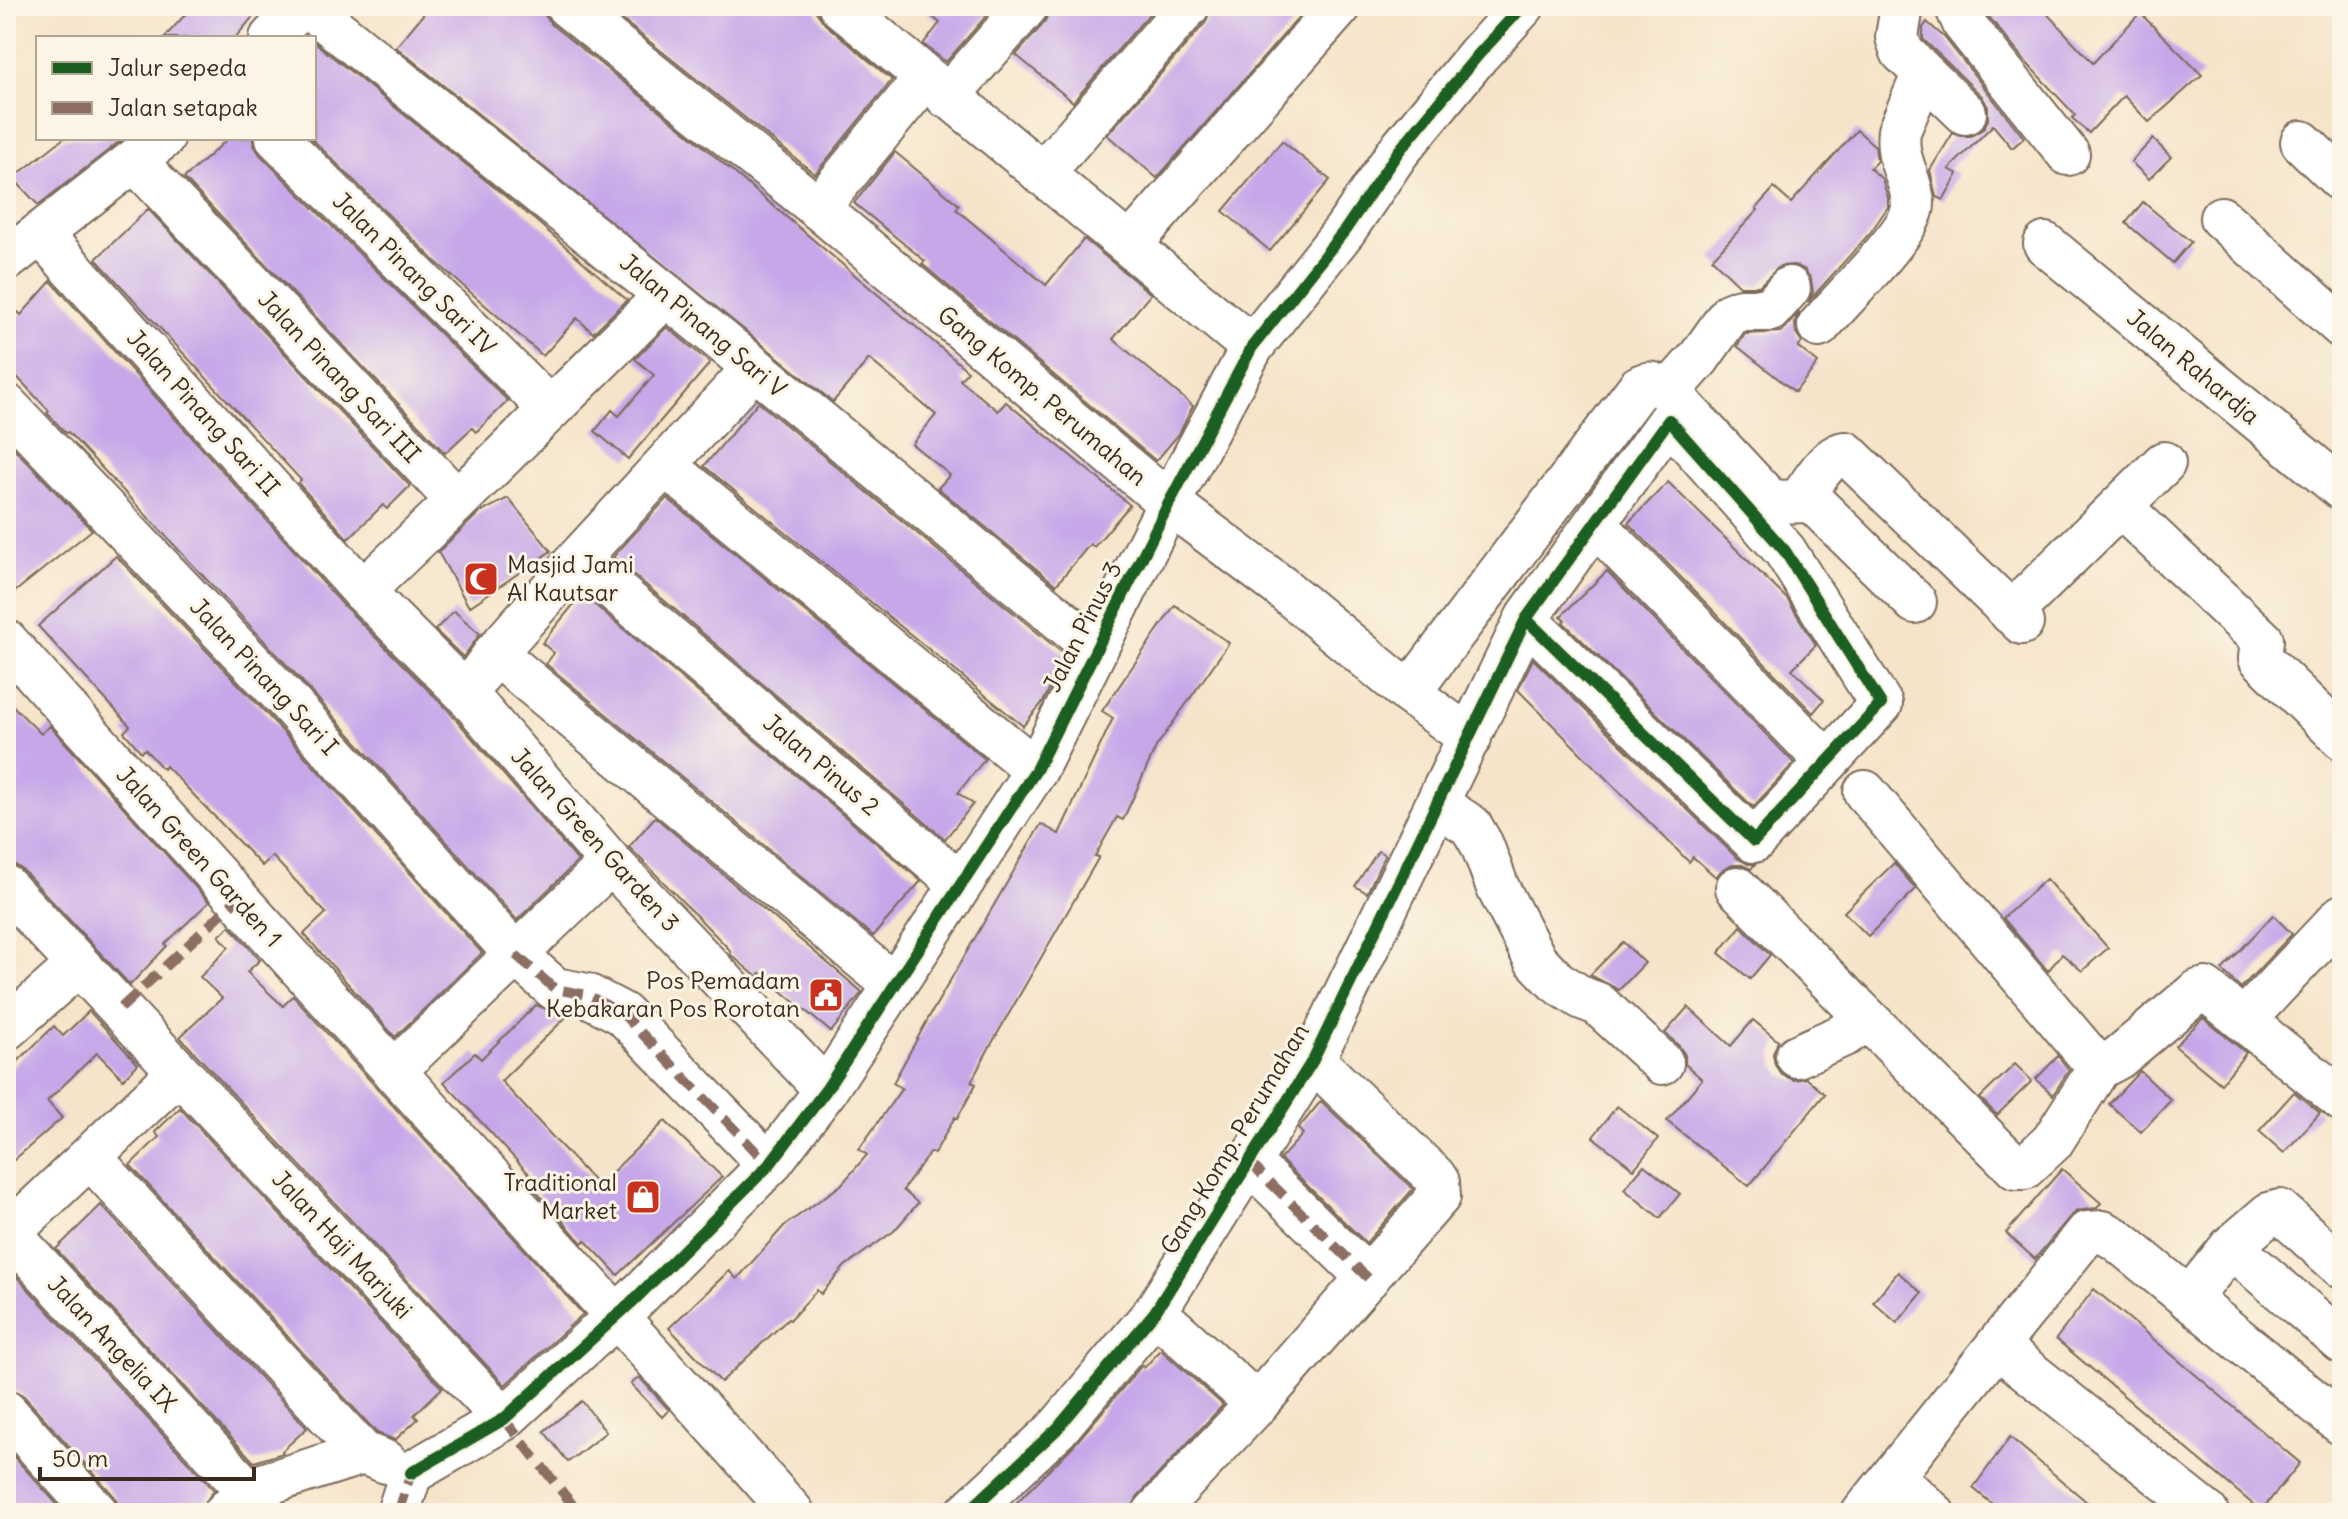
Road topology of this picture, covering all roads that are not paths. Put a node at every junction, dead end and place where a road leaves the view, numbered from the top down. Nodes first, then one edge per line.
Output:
1 (301, 6) edge
2 (307, 6) edge
3 (567, 6) edge
4 (1027, 6) edge
5 (1188, 6) edge
6 (1340, 6) edge
7 (1523, 6) edge
8 (1902, 6) edge
9 (1956, 6) edge
10 (858, 11) edge
11 (273, 36) edge
12 (1923, 75) junction
13 (936, 88) junction
14 (1965, 113) dead end
15 (279, 140) edge
16 (2302, 142) dead end
17 (149, 149) edge
18 (2068, 154) dead end
19 (1042, 174) junction
20 (2342, 181) edge
21 (818, 208) junction
22 (2221, 218) dead end
23 (42, 235) junction
24 (2045, 244) dead end
25 (1130, 245) junction
26 (6, 260) edge
27 (1789, 288) dead end
28 (666, 295) junction
29 (1819, 326) dead end
30 (2342, 327) edge
31 (1252, 347) junction
32 (754, 368) junction
33 (1669, 392) junction
34 (6, 405) edge
35 (550, 409) junction
36 (2164, 463) dead end
37 (666, 466) junction
38 (2341, 487) edge
39 (1799, 501) junction
40 (1169, 503) junction
41 (454, 504) junction
42 (2121, 507) junction
43 (1596, 525) junction
44 (578, 559) junction
45 (363, 591) junction
46 (1915, 602) dead end
47 (1526, 619) junction
48 (6, 641) edge
49 (1096, 649) junction
50 (495, 653) junction
51 (1409, 693) junction
52 (466, 694) junction
53 (1470, 738) junction
54 (2342, 738) edge
55 (1827, 762) junction
56 (1036, 770) junction
57 (1865, 792) dead end
58 (1437, 804) junction
59 (611, 863) junction
60 (961, 884) junction
61 (6, 887) edge
62 (1737, 888) dead end
63 (2342, 916) edge
64 (516, 955) junction
65 (78, 965) junction
66 (894, 985) junction
67 (1867, 1019) junction
68 (2244, 1020) junction
69 (6, 1029) edge
70 (1797, 1056) dead end
71 (1313, 1060) junction
72 (1662, 1063) dead end
73 (2099, 1068) junction
74 (394, 1071) junction
75 (179, 1072) junction
76 (826, 1090) junction
77 (2342, 1100) edge
78 (90, 1157) junction
79 (1248, 1161) junction
80 (769, 1165) junction
81 (8, 1234) edge
82 (2231, 1247) junction
83 (2342, 1267) edge
84 (1368, 1278) junction
85 (2189, 1299) junction
86 (626, 1307) junction
87 (1155, 1312) junction
88 (2342, 1342) edge
89 (1998, 1347) junction
90 (1257, 1404) junction
91 (6, 1412) edge
92 (504, 1419) junction
93 (2342, 1424) edge
94 (363, 1453) junction
95 (411, 1473) junction
96 (1893, 1477) junction
97 (236, 1502) edge
98 (97, 1513) edge
99 (398, 1513) edge
100 (793, 1513) edge
101 (967, 1513) edge
102 (1154, 1513) edge
103 (1863, 1513) edge
104 (1933, 1513) edge
105 (2207, 1513) edge

1 - 11 street
2 - 28 street, Jalan Pinang Sari V
3 - 21 street, Gang Komp. Perumahan
4 - 13 street
5 - 19 street
6 - 25 street
7 - 31 street, Jalan Pinus 3
8 - 12 street
9 - 18 street
10 - 13 street
12 - 14 street
12 - 29 street
13 - 19 street
13 - 21 street
15 - 35 street, Jalan Pinang Sari IV
16 - 20 street
17 - 23 street, Jalan Pinang Sari III
17 - 41 street, Jalan Pinang Sari III
19 - 25 street
21 - 40 street, Gang Komp. Perumahan
22 - 30 street
23 - 26 street, Jalan Pinang Sari III
23 - 45 street, Jalan Pinang Sari II
24 - 38 street, Jalan Rahardja
25 - 31 street
27 - 33 street
28 - 32 street, Jalan Pinang Sari V
28 - 35 street
31 - 40 street, Jalan Pinus 3
32 - 37 street
32 - 49 street, Jalan Pinang Sari V
33 - 39 street
33 - 51 street
34 - 64 street, Jalan Pinang Sari I
35 - 41 street
36 - 42 street
37 - 44 street
37 - 56 street
39 - 42 street
39 - 46 street
40 - 49 street, Jalan Pinus 3
40 - 51 street, Gang Komp. Perumahan
41 - 45 street
42 - 54 street
43 - 47 street
43 - 55 street
43 - 55 street
44 - 50 street
44 - 60 street, Jalan Pinus 2
45 - 52 street, Jalan Green Garden 3
47 - 53 street
47 - 55 street
48 - 74 street, Jalan Green Garden 1
49 - 56 street, Jalan Pinus 3
50 - 52 street
50 - 66 street
51 - 53 street, Gang Komp. Perumahan
52 - 59 street, Jalan Green Garden 3
53 - 58 street, Gang Komp. Perumahan
56 - 60 street
57 - 73 street
58 - 71 street, Gang Komp. Perumahan
58 - 72 street
59 - 64 street
59 - 76 street, Jalan Green Garden 3
60 - 66 street
61 - 65 street, Jalan Haji Marjuki
62 - 67 street
63 - 68 street
64 - 74 street
64 - 80 street, Jalan Pinang Sari I
65 - 69 street
65 - 75 street, Jalan Haji Marjuki
66 - 76 street
67 - 70 street
67 - 73 street
68 - 73 street
68 - 77 street
71 - 79 street, Gang Komp. Perumahan
71 - 84 street
74 - 86 street, Jalan Green Garden 1
75 - 78 street
75 - 92 street, Jalan Haji Marjuki
76 - 80 street
78 - 81 street
78 - 94 street
79 - 84 street
79 - 87 street, Gang Komp. Perumahan
80 - 86 street
81 - 97 street, Jalan Angelia IX
82 - 83 street
82 - 85 street
82 - 88 street
84 - 90 street
85 - 89 street
85 - 93 street
86 - 92 street
86 - 100 street, Jalan Green Garden 1
87 - 90 street
87 - 101 street, Gang Komp. Perumahan
89 - 96 street
89 - 105 street
90 - 102 street
91 - 98 street
92 - 95 street
94 - 95 street
94 - 97 street
95 - 99 street
96 - 103 street
96 - 104 street

